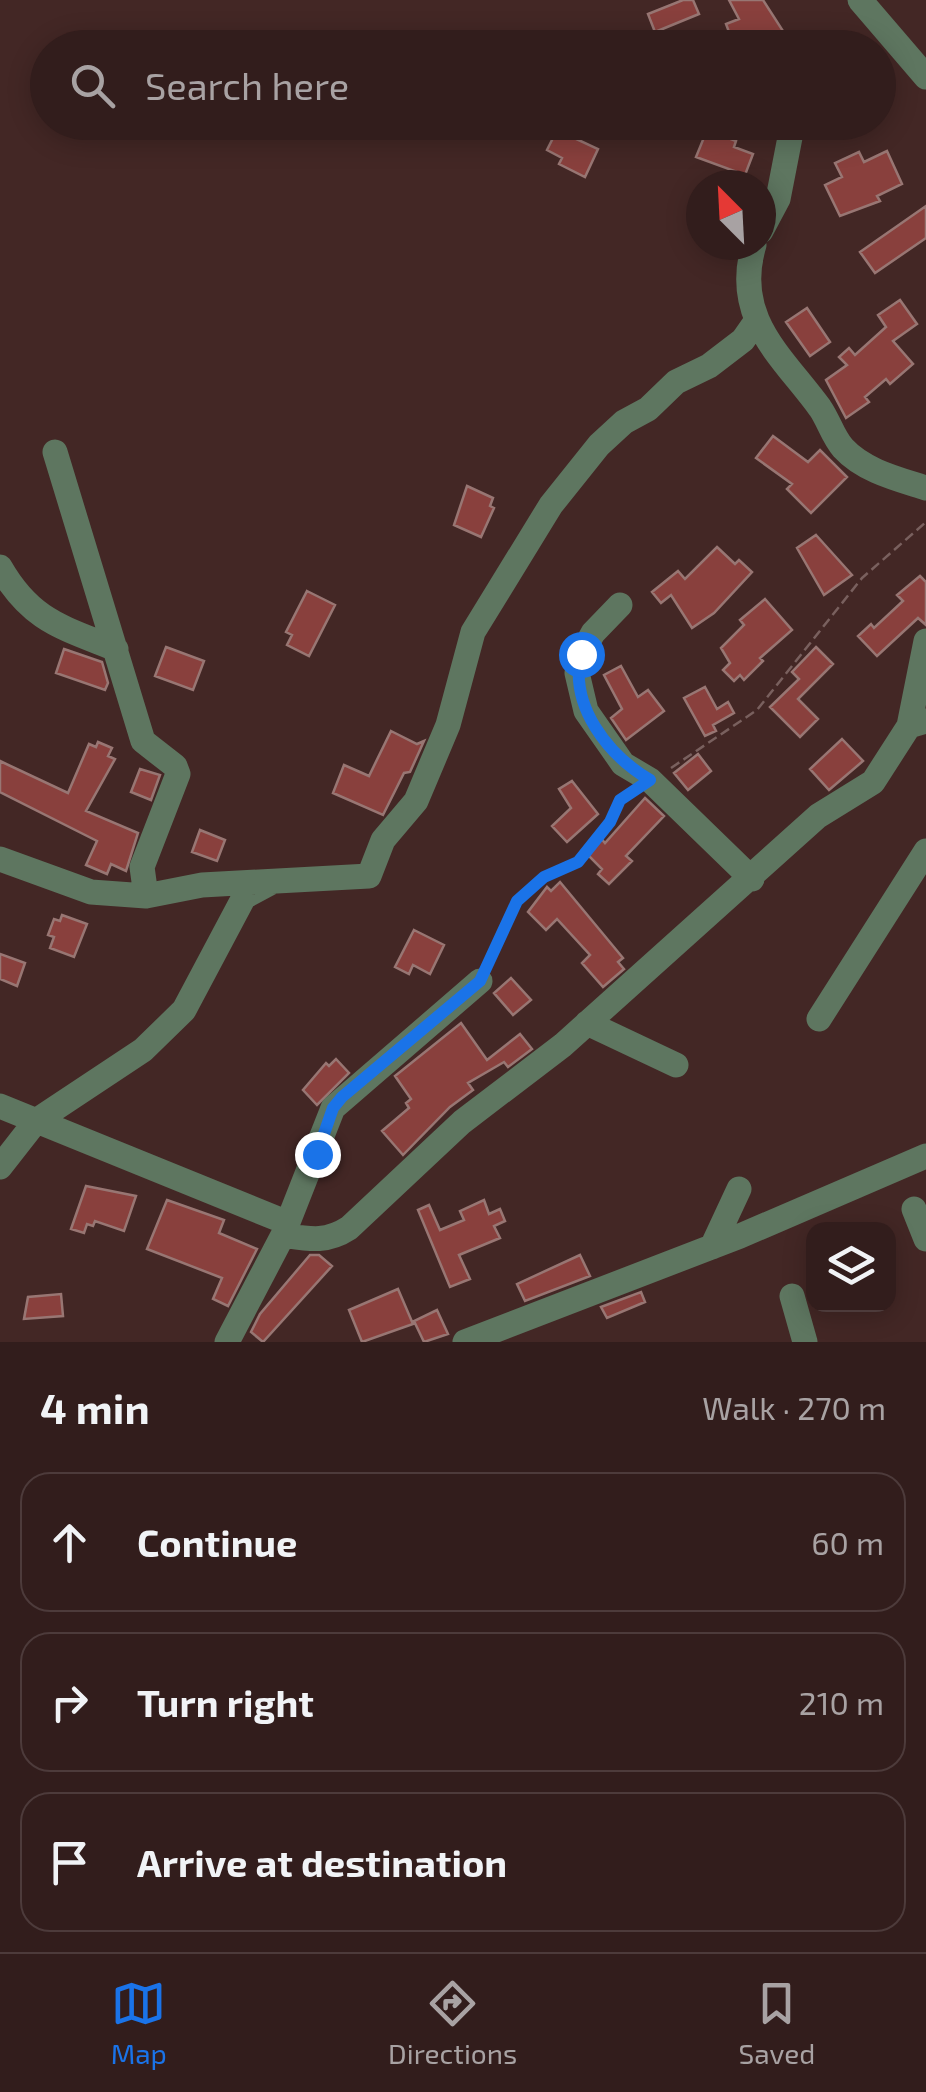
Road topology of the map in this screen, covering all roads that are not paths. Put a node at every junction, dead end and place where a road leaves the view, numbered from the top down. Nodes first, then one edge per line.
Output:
1 (860, 0) edge
2 (875, 30) edge
3 (896, 53) edge
4 (926, 77) edge
5 (789, 140) edge
6 (776, 203) edge
7 (752, 260) edge
8 (758, 320) junction
9 (55, 452) dead end
10 (926, 488) edge
11 (0, 568) edge
12 (620, 605) dead end
13 (926, 641) edge
14 (116, 649) junction
15 (918, 723) edge
16 (926, 851) edge
17 (0, 859) edge
18 (752, 879) junction
19 (270, 883) junction
20 (146, 896) junction
21 (480, 981) road end
22 (819, 1019) dead end
23 (586, 1023) junction
24 (676, 1065) dead end
25 (0, 1106) edge
26 (36, 1121) junction
27 (926, 1156) edge
28 (0, 1167) edge
29 (739, 1189) dead end
30 (914, 1209) dead end
31 (286, 1229) junction
32 (926, 1239) edge
33 (712, 1246) junction
34 (792, 1296) dead end
35 (227, 1342) edge
36 (465, 1342) edge
37 (805, 1342) edge

1 - 2 street
3 - 4 street
5 - 6 street
7 - 8 street
8 - 10 street
8 - 19 street
9 - 14 street
11 - 14 street
12 - 18 street
13 - 15 street
14 - 20 street
15 - 18 street
16 - 22 street
17 - 20 street
18 - 23 street
19 - 20 street
19 - 26 street
21 - 31 street
23 - 24 street
23 - 31 street
25 - 26 street
26 - 28 street
26 - 31 street
27 - 33 street
29 - 33 street
30 - 32 street
31 - 35 street
33 - 36 street
34 - 37 street

